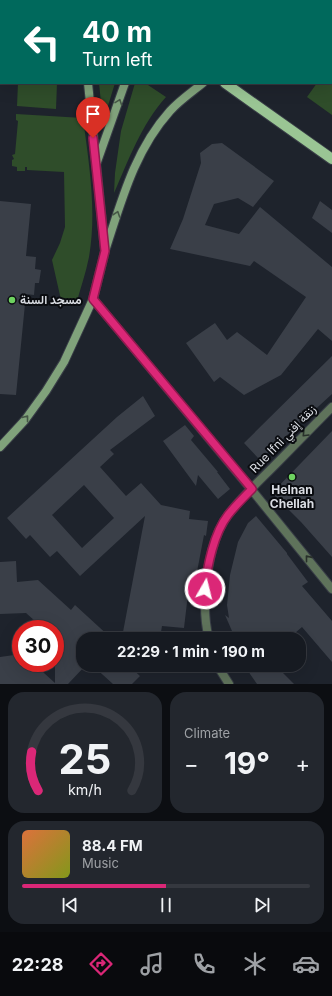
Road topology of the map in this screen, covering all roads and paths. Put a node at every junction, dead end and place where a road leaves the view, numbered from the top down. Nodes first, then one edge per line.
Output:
1 (88, 84) edge
2 (125, 84) edge
3 (202, 84) edge
4 (226, 84) edge
5 (332, 159) edge
6 (96, 165) junction
7 (105, 251) junction
8 (93, 299) junction
9 (332, 406) edge
10 (0, 447) edge
11 (252, 489) junction
12 (332, 589) edge
13 (208, 632) edge
14 (221, 672) edge
15 (229, 684) edge

1 - 6 main road
6 -> 2 main road
7 -> 3 main road
4 - 5 main road
6 - 7 main road
7 - 8 main road
10 -> 8 main road
8 - 11 street
9 -> 11 street, Rue Ifni زنقة إفني
12 -> 11 street
11 - 13 street, Rue Ifni زنقة إفني
14 - 15 street

